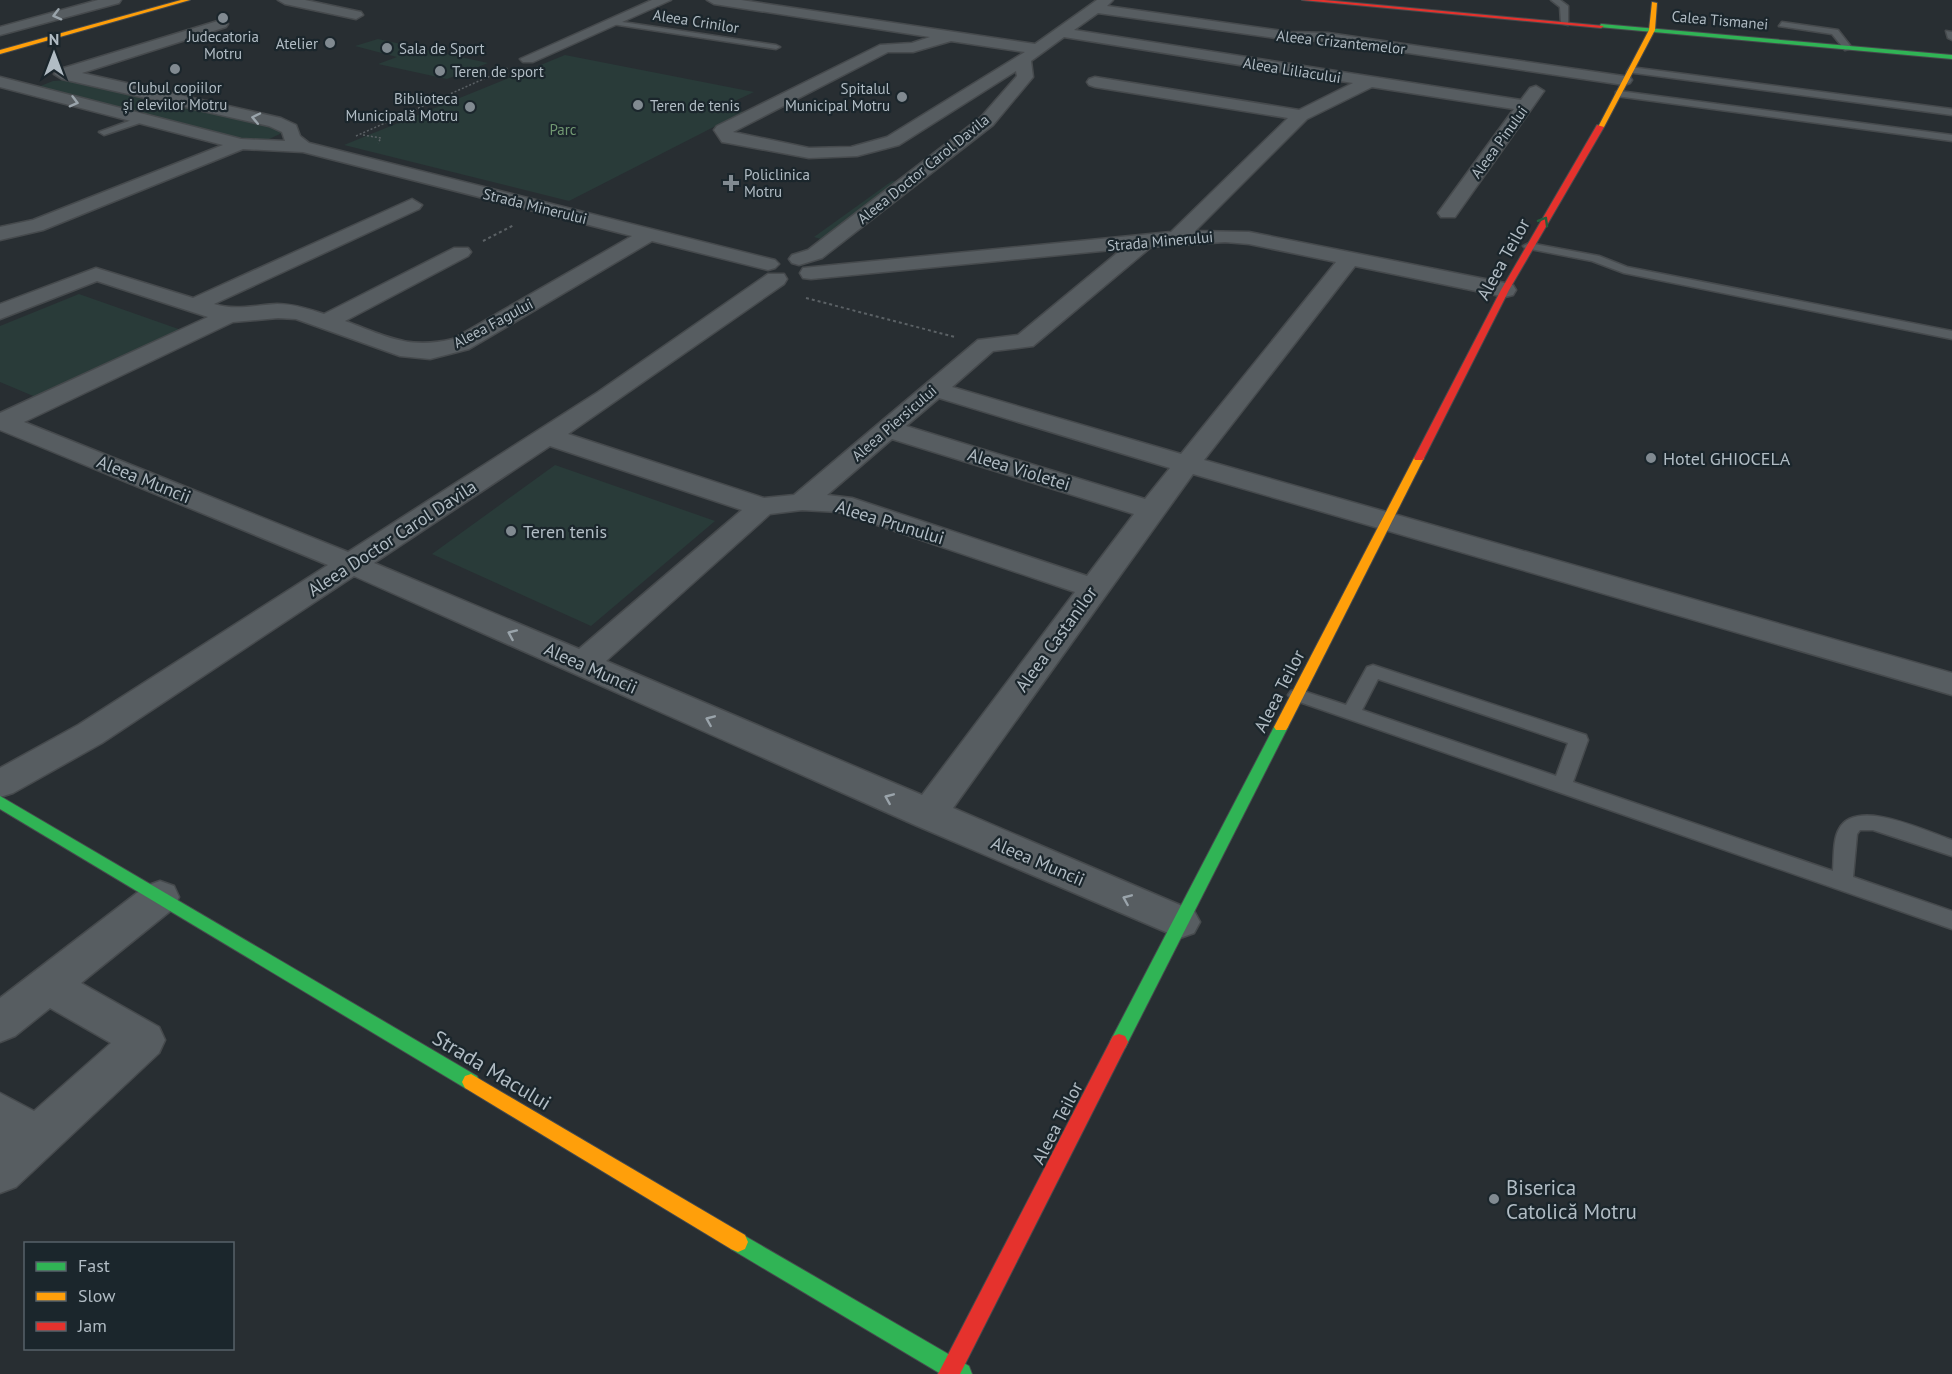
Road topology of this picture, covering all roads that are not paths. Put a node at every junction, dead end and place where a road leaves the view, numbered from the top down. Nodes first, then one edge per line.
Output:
1 (114, 0) edge
2 (160, 0) edge
3 (187, 0) edge
4 (285, 0) edge
5 (664, 0) edge
6 (714, 0) edge
7 (1305, 0) edge
8 (1555, 0) edge
9 (1346, 2) edge
10 (1654, 3) dead end
11 (1100, 4) edge
12 (356, 15) dead end
13 (612, 22) junction
14 (1565, 22) junction
15 (221, 24) dead end
16 (1782, 24) dead end
17 (1652, 30) junction
18 (0, 31) edge
19 (1059, 32) junction
20 (951, 36) junction
21 (0, 44) edge
22 (776, 47) dead end
23 (1848, 48) junction
24 (0, 52) edge
25 (1030, 55) junction
26 (1952, 57) edge
27 (528, 59) road end
28 (1551, 70) junction
29 (63, 74) junction
30 (1624, 81) junction
31 (1095, 82) dead end
32 (1369, 82) junction
33 (7, 86) edge
34 (1525, 106) junction
35 (1952, 112) edge
36 (1300, 115) junction
37 (140, 120) junction
38 (104, 132) dead end
39 (1952, 138) edge
40 (241, 144) junction
41 (303, 147) junction
42 (412, 205) dead end
43 (1448, 213) dead end
44 (0, 234) edge
45 (648, 235) junction
46 (1177, 238) junction
47 (1145, 241) junction
48 (1529, 246) junction
49 (461, 252) road end
50 (1350, 258) junction
51 (805, 266) junction
52 (772, 272) junction
53 (1504, 290) junction
54 (195, 306) junction
55 (0, 312) edge
56 (228, 316) junction
57 (326, 322) junction
58 (1952, 335) edge
59 (934, 389) junction
60 (2, 422) edge
61 (888, 429) junction
62 (547, 436) junction
63 (1187, 464) junction
64 (802, 502) junction
65 (762, 507) junction
66 (1151, 510) junction
67 (1386, 520) junction
68 (352, 564) junction
69 (1093, 588) junction
70 (582, 664) junction
71 (1952, 684) edge
72 (1297, 695) junction
73 (1351, 713) junction
74 (0, 784) edge
75 (1563, 786) junction
76 (0, 802) edge
77 (928, 815) junction
78 (1952, 848) edge
79 (1842, 882) junction
80 (160, 897) junction
81 (1952, 920) edge
82 (1180, 922) junction
83 (48, 985) junction
84 (0, 1023) edge
85 (0, 1114) edge
86 (36, 1138) junction
87 (0, 1171) edge
88 (954, 1372) edge

1 -> 18 street
2 - 21 street
3 - 24 street
4 - 12 street
5 - 13 street
6 - 20 street
7 - 9 street, Calea Tismanei
8 - 14 lane
9 - 14 street, Calea Tismanei
10 - 17 street
11 - 19 street, Aleea Doctor Carol Davila
11 - 28 street, Aleea Crizantemelor
13 - 22 lane, Aleea Crinilor
13 - 27 street
14 - 17 street, Calea Tismanei
15 - 29 street
16 - 23 lane
17 - 23 street, Calea Tismanei
17 - 30 street, Aleea Teilor
19 - 25 street, Aleea Doctor Carol Davila
19 - 32 street, Aleea Liliacului
20 - 25 street
20 - 25 street, Aleea Doctor Carol Davila
23 - 26 street, Calea Tismanei
25 - 51 street, Aleea Doctor Carol Davila
28 - 30 street, Aleea Crizantemelor
28 - 34 street, Aleea Pinului
29 - 33 street
41 -> 29 street
30 - 35 lane
30 - 39 lane
48 -> 30 street, Aleea Teilor
31 - 36 street
32 - 34 street, Aleea Liliacului
32 - 36 street
33 -> 37 street, Strada Minerului
34 - 43 street, Aleea Pinului
36 - 46 street
37 - 38 lane
37 - 40 street, Strada Minerului
40 - 41 street, Strada Minerului
40 - 44 street
41 - 45 street, Strada Minerului
42 - 54 street
45 - 52 street, Strada Minerului
45 - 57 street, Aleea Fagului
46 - 47 street, Strada Minerului
46 - 50 street, Strada Minerului
47 - 51 street, Strada Minerului
47 - 59 street, Aleea Piersicului
48 - 53 street, Aleea Teilor
48 - 58 lane
49 - 57 street
50 - 53 street, Strada Minerului
50 - 63 street, Aleea Castanilor
51 - 52 street
52 - 62 street, Aleea Doctor Carol Davila
53 - 67 street, Aleea Teilor
54 - 55 street
54 - 56 street
56 - 57 street, Aleea Fagului
56 - 60 street
59 - 61 street, Aleea Piersicului
59 - 63 street
60 - 68 street, Aleea Muncii
61 - 64 street, Aleea Piersicului
61 - 66 street, Aleea Violetei
62 - 65 street, Aleea Prunului
62 - 68 street, Aleea Doctor Carol Davila
63 - 66 street, Aleea Castanilor
63 - 67 street
64 - 65 street, Aleea Prunului
64 - 69 street, Aleea Prunului
65 - 70 street
66 - 69 street, Aleea Castanilor
67 - 71 street
67 - 72 street, Aleea Teilor
70 -> 68 street, Aleea Muncii
68 - 74 street, Aleea Doctor Carol Davila
69 - 77 street, Aleea Castanilor
77 -> 70 street, Aleea Muncii
72 - 73 lane
72 - 82 street, Aleea Teilor
73 - 75 lane
73 - 75 lane
75 - 79 lane
76 - 80 street, Strada Macului
82 -> 77 street, Aleea Muncii
78 - 79 lane
79 - 81 lane
80 - 83 street
80 - 88 street, Strada Macului
82 - 88 street, Aleea Teilor
83 - 84 street
83 - 86 street
85 - 86 street
86 - 87 street

